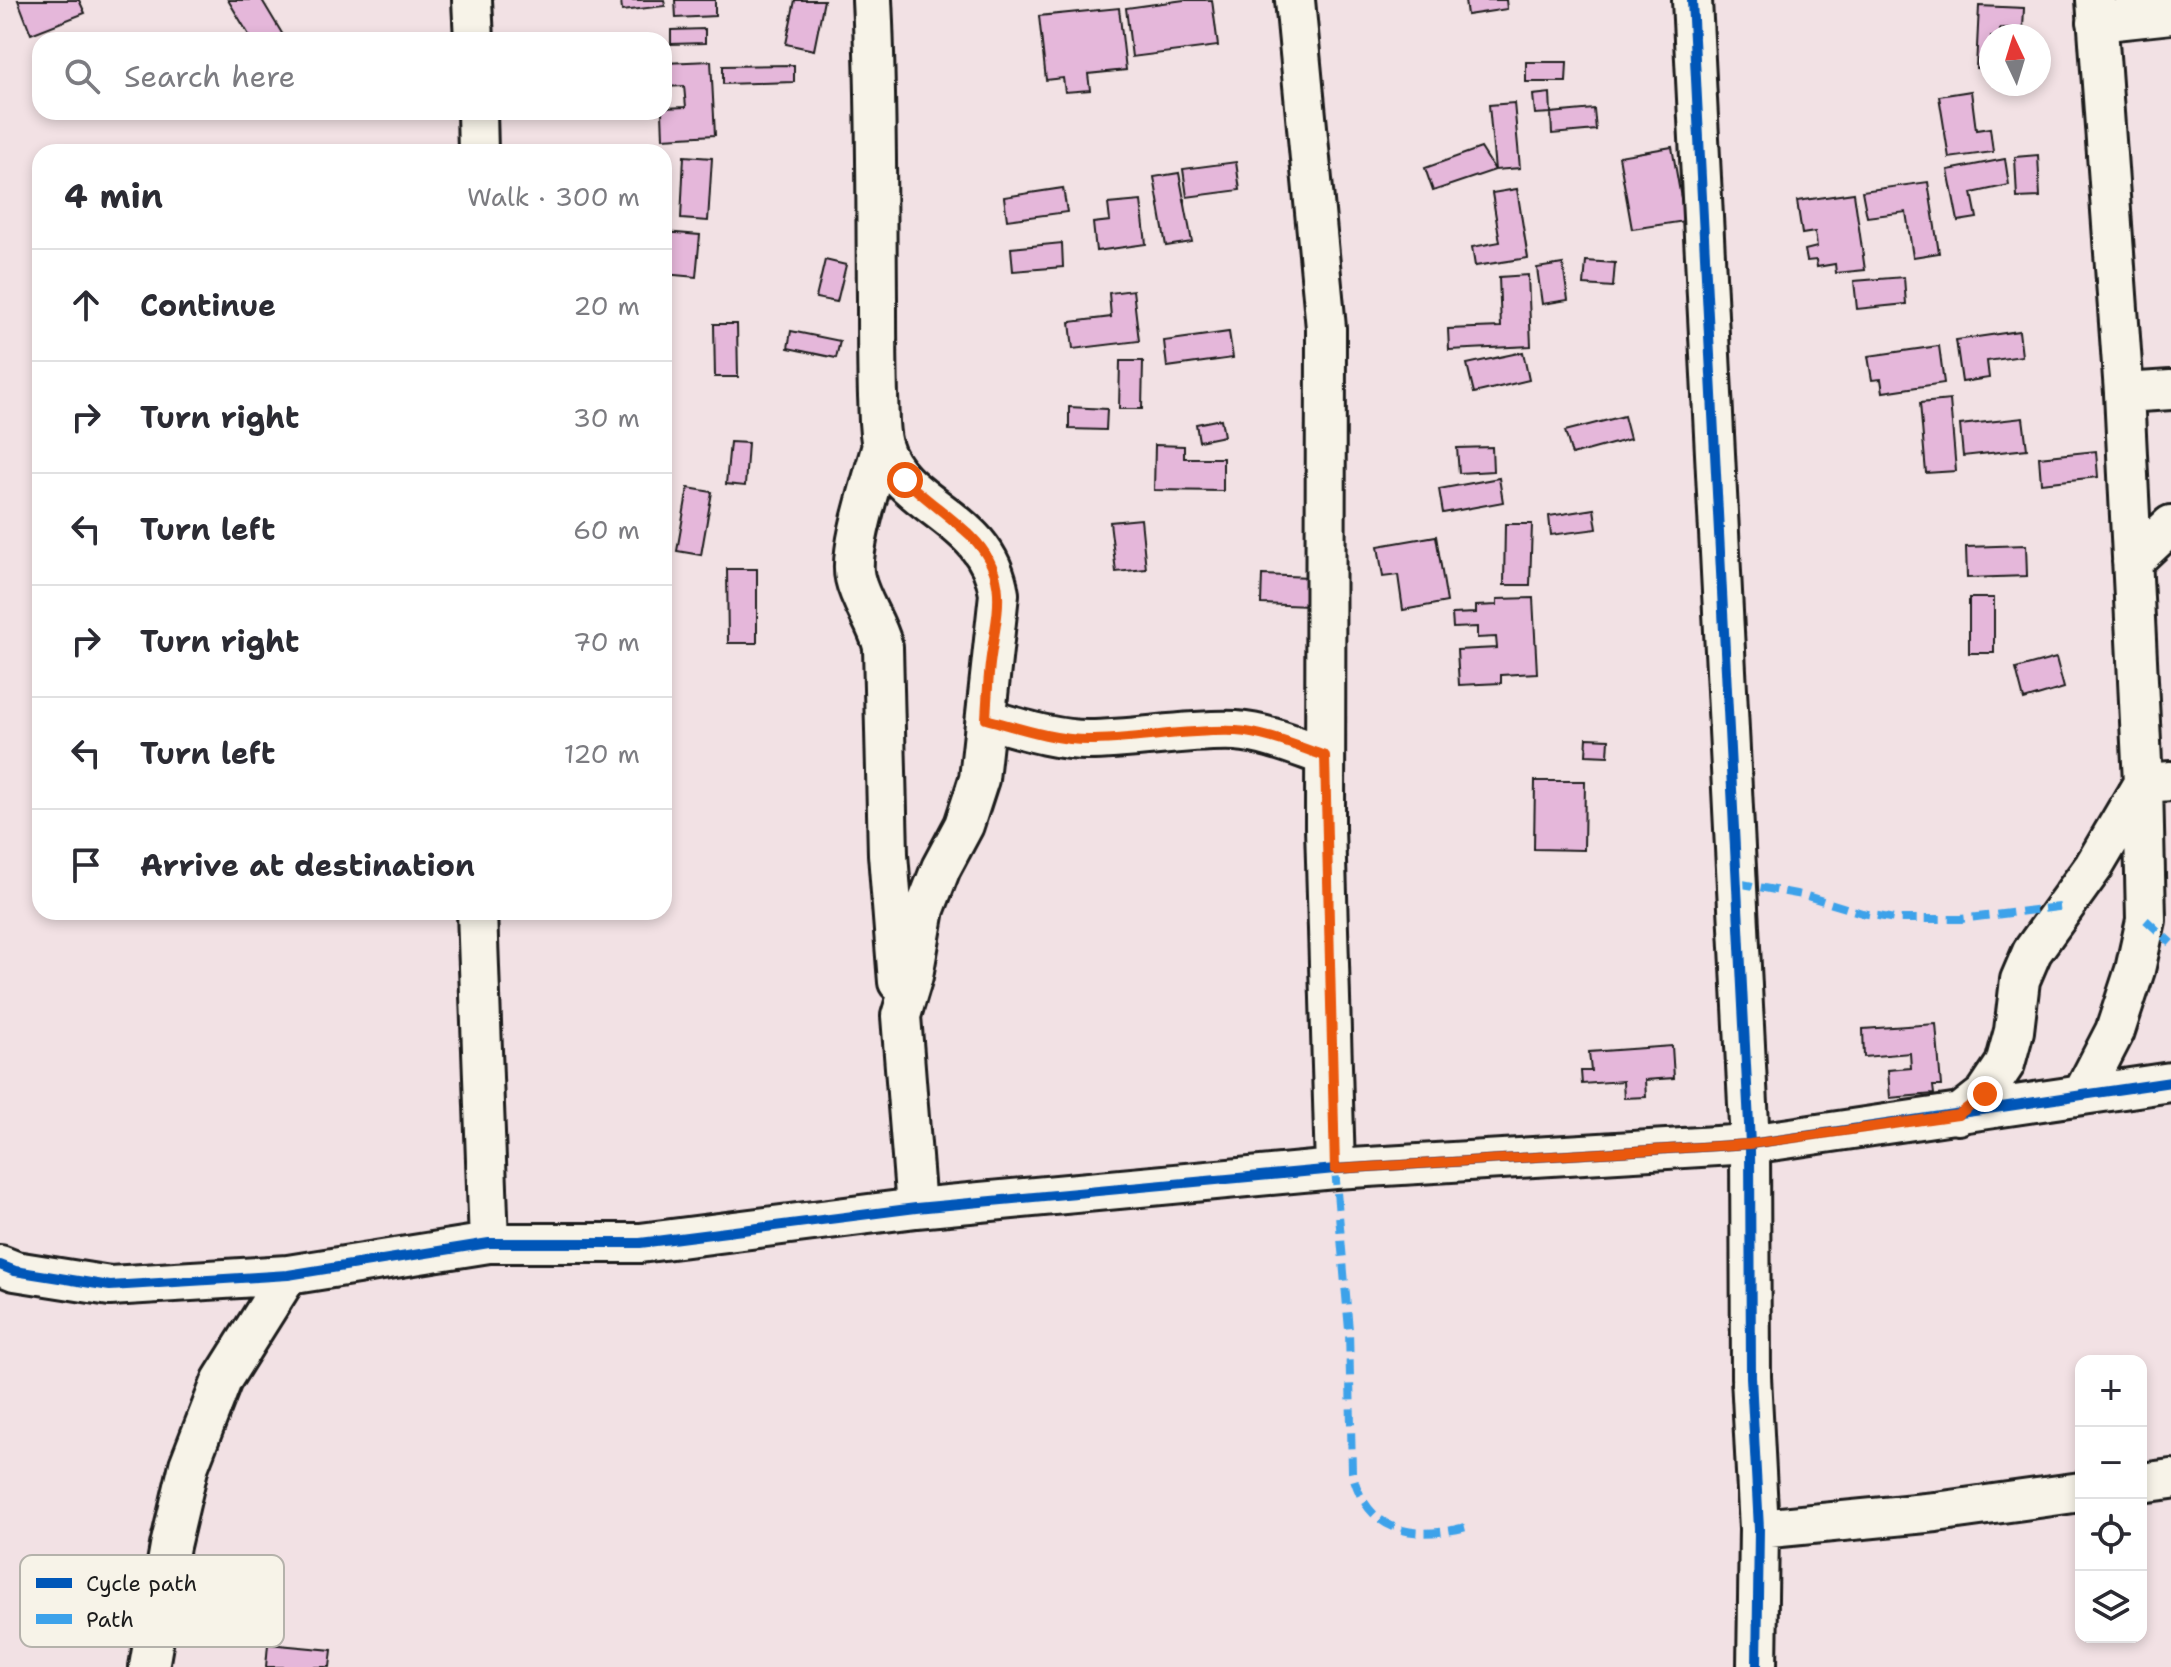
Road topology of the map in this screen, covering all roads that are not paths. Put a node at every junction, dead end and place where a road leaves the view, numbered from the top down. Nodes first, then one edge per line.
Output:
1 (472, 0) edge
2 (872, 0) edge
3 (1295, 0) edge
4 (1692, 0) edge
5 (2096, 11) edge
6 (2171, 14) edge
7 (474, 32) edge
8 (477, 120) edge
9 (478, 144) edge
10 (2171, 390) edge
11 (2124, 393) junction
12 (882, 445) junction
13 (2171, 525) edge
14 (2132, 562) junction
15 (986, 719) junction
16 (1325, 756) junction
17 (2157, 782) edge
18 (477, 920) edge
19 (901, 1016) junction
20 (2171, 1082) edge
21 (2083, 1093) junction
22 (1958, 1115) junction
23 (1750, 1144) junction
24 (1335, 1169) junction
25 (916, 1208) junction
26 (489, 1243) junction
27 (0, 1265) edge
28 (288, 1275) junction
29 (2171, 1479) edge
30 (2147, 1482) edge
31 (2075, 1493) edge
32 (1759, 1529) junction
33 (168, 1555) edge
34 (152, 1647) edge
35 (149, 1667) edge
36 (1757, 1667) edge

1 - 7 street
2 - 12 street
3 - 16 street
4 - 23 street
5 - 6 street
5 - 11 street
8 - 9 street
10 - 11 street
11 - 14 street
12 - 15 street
12 - 19 street
13 - 14 street
14 - 17 street
15 - 16 street
15 - 19 street
16 - 24 street
17 - 21 street
17 - 22 street
18 - 26 street
19 - 25 street
20 - 21 street
21 - 22 street
22 - 23 street
23 - 24 street
23 - 32 street
24 - 25 street
25 - 26 street
26 - 28 street
27 - 28 street
28 - 33 street
29 - 30 street
31 - 32 street
32 - 36 street
34 - 35 street

